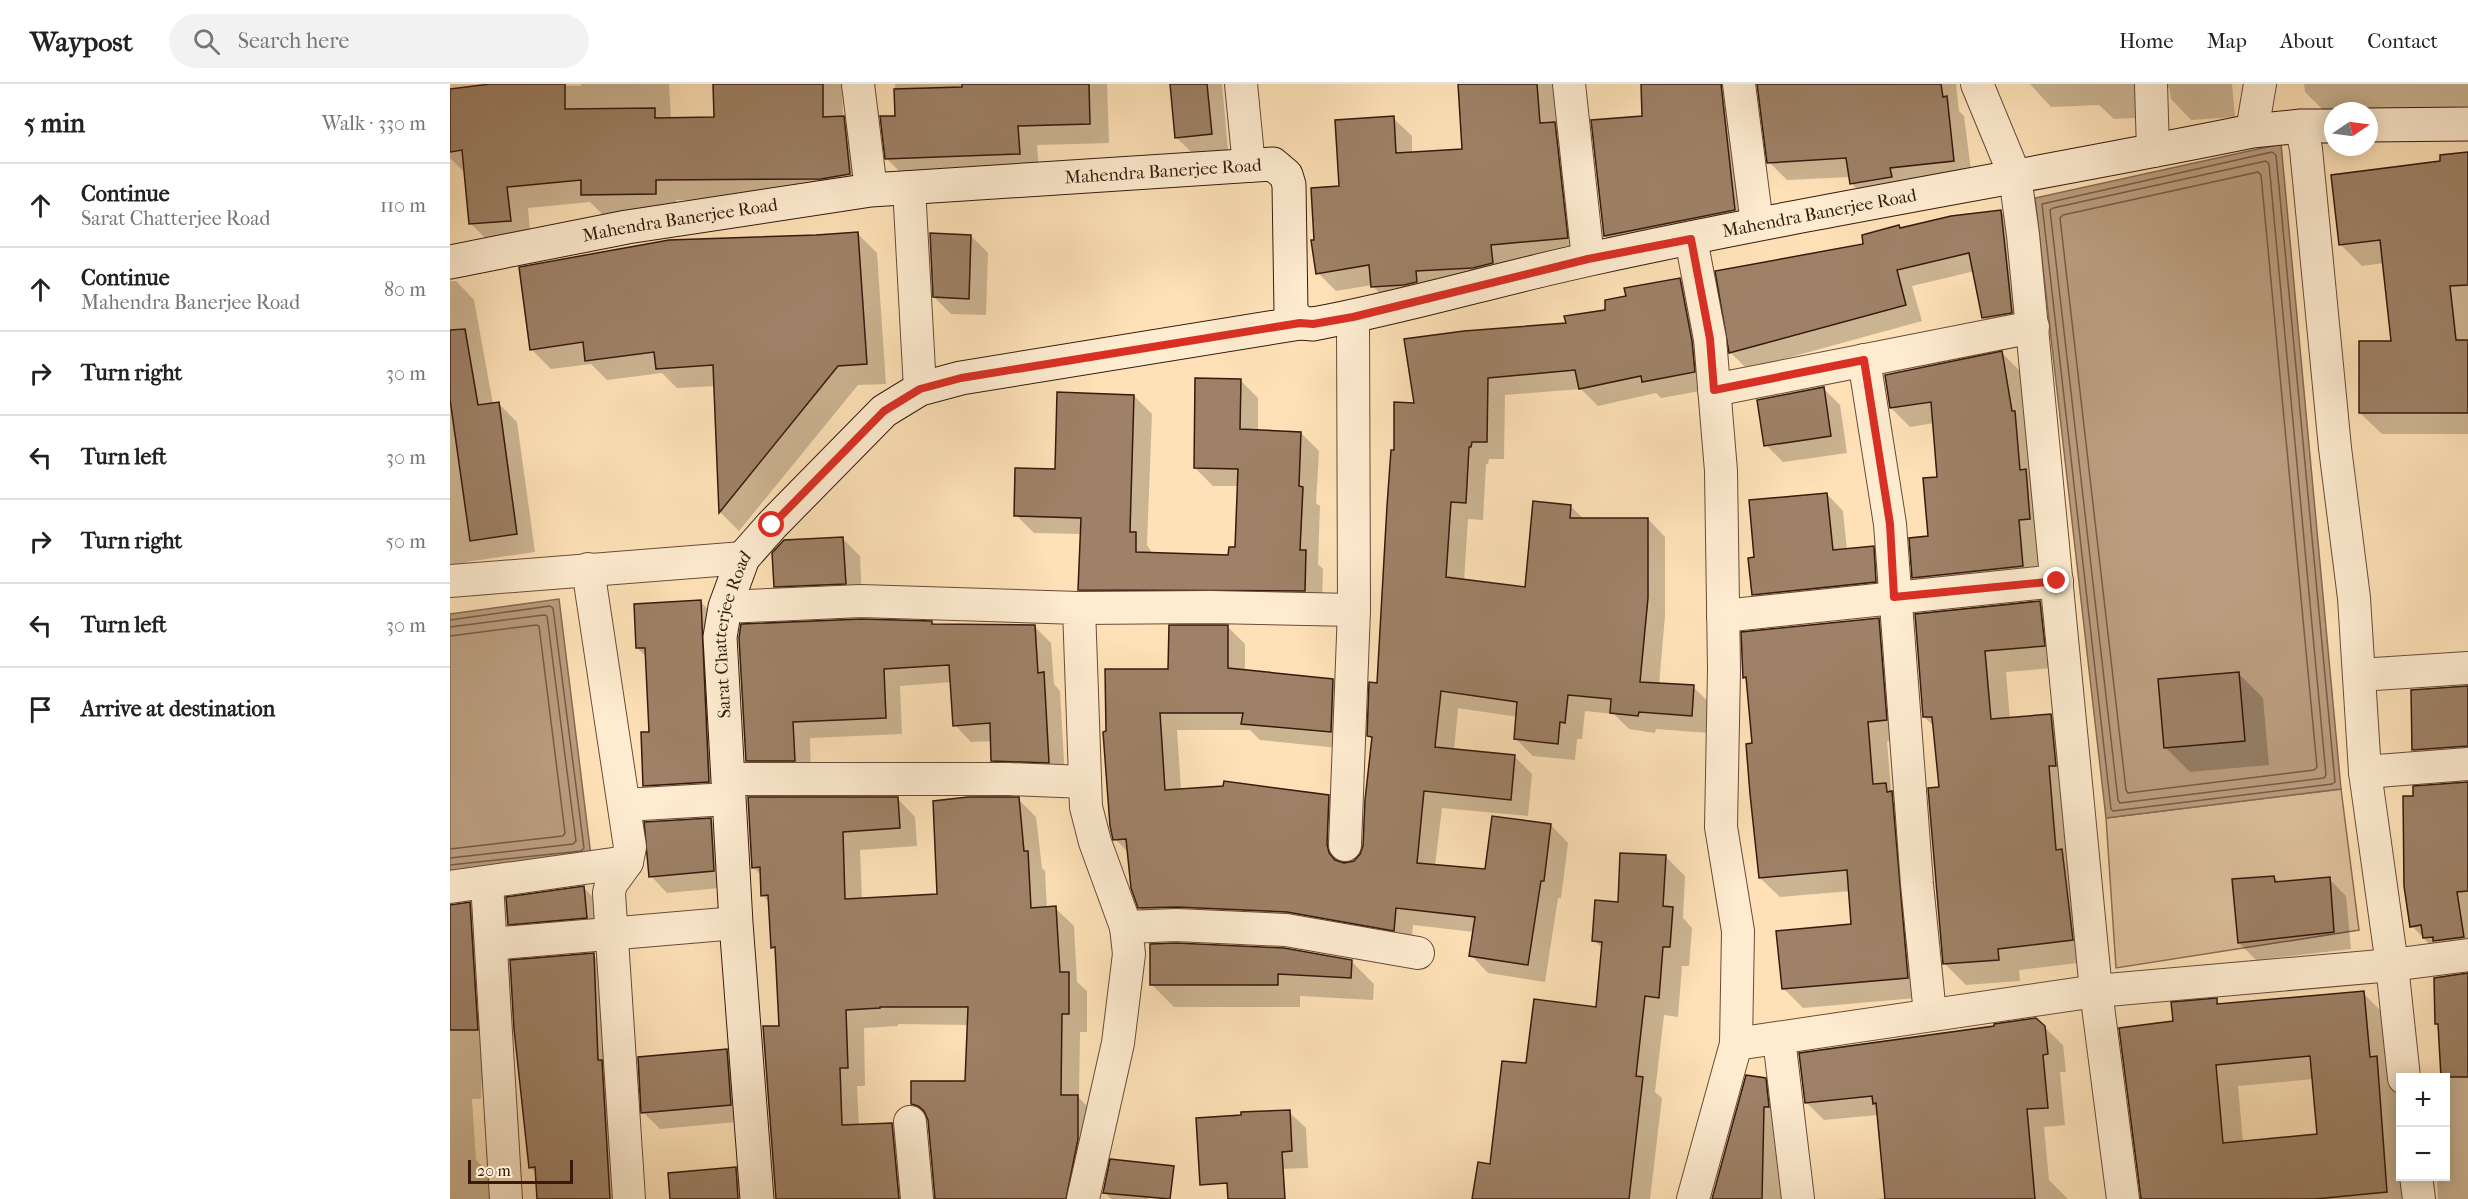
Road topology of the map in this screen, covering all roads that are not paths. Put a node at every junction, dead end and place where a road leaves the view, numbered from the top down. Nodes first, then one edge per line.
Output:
1 (858, 84) edge
2 (1242, 84) edge
3 (1569, 84) edge
4 (1739, 84) edge
5 (1977, 84) edge
6 (2151, 84) edge
7 (2260, 84) edge
8 (2468, 124) edge
9 (2378, 125) edge
10 (2317, 126) edge
11 (2252, 131) junction
12 (2153, 152) junction
13 (1249, 166) junction
14 (2014, 176) junction
15 (909, 187) junction
16 (871, 190) junction
17 (1757, 225) junction
18 (1691, 239) junction
19 (1588, 259) junction
20 (450, 262) edge
21 (1353, 317) junction
22 (1300, 323) junction
23 (2033, 327) junction
24 (1864, 360) junction
25 (920, 389) junction
26 (1714, 390) junction
27 (743, 558) junction
28 (588, 569) junction
29 (450, 581) edge
30 (2057, 581) junction
31 (1894, 597) junction
32 (725, 607) junction
33 (1079, 608) junction
34 (1354, 610) junction
35 (1724, 616) junction
36 (2468, 668) edge
37 (2359, 675) junction
38 (2468, 764) edge
39 (2365, 772) junction
40 (1085, 782) junction
41 (728, 789) junction
42 (624, 805) junction
43 (1345, 845) dead end
44 (627, 862) junction
45 (487, 883) junction
46 (450, 887) edge
47 (736, 922) junction
48 (1126, 927) junction
49 (612, 932) junction
50 (491, 944) junction
51 (1418, 953) dead end
52 (2468, 955) edge
53 (2392, 965) junction
54 (2096, 990) junction
55 (1930, 1014) junction
56 (1779, 1039) junction
57 (1736, 1044) junction
58 (2404, 1073) edge
59 (910, 1122) dead end
60 (2417, 1181) edge
61 (506, 1199) edge
62 (629, 1199) edge
63 (757, 1199) edge
64 (917, 1199) edge
65 (1083, 1199) edge
66 (1693, 1199) edge
67 (1798, 1199) edge
68 (2124, 1199) edge
69 (2419, 1199) edge

1 - 16 street
2 - 13 street
3 - 19 street
4 - 17 street
5 - 14 street
6 - 12 street
7 - 11 street
8 - 9 street
10 - 11 street, Mahendra Banerjee Road
10 - 37 street
11 - 12 street, Mahendra Banerjee Road
12 - 14 street, Mahendra Banerjee Road
13 - 15 street, Mahendra Banerjee Road
13 - 22 street, Mahendra Banerjee Road
14 - 17 street, Mahendra Banerjee Road
14 - 23 street
15 - 16 street, Mahendra Banerjee Road
15 - 25 street
16 - 20 street, Mahendra Banerjee Road
17 - 18 street, Mahendra Banerjee Road
18 - 19 street, Mahendra Banerjee Road
18 - 26 street
19 - 21 street, Mahendra Banerjee Road
21 - 22 street, Mahendra Banerjee Road
21 - 34 street
22 - 25 street, Sarat Chatterjee Road
23 - 24 street
23 - 30 street
24 - 26 street
24 - 31 street
25 - 27 street, Sarat Chatterjee Road
26 - 35 street
27 - 28 street
27 - 32 street, Sarat Chatterjee Road
28 - 29 street
28 - 42 street
30 - 31 street
30 - 54 street
31 - 35 street
31 - 55 street
32 - 33 street
32 - 41 street, Sarat Chatterjee Road
33 - 34 street
33 - 40 street
34 - 43 street
35 - 57 street
36 - 37 street
37 - 39 street
38 - 39 street
39 - 53 street
40 - 41 street
40 - 48 street
41 - 42 street
41 - 47 street, Sarat Chatterjee Road
42 - 44 street
44 - 45 street
44 - 49 street
45 - 46 street
45 - 50 street
47 - 49 street
47 - 63 street, Sarat Chatterjee Road
48 - 51 street
48 - 65 street
49 - 50 street
49 - 62 street
50 - 61 street
52 - 53 street
53 - 54 street
53 - 58 street
54 - 55 street
54 - 68 street
55 - 56 street
56 - 57 street
56 - 67 street
57 - 66 street
59 - 64 street
60 - 69 street

